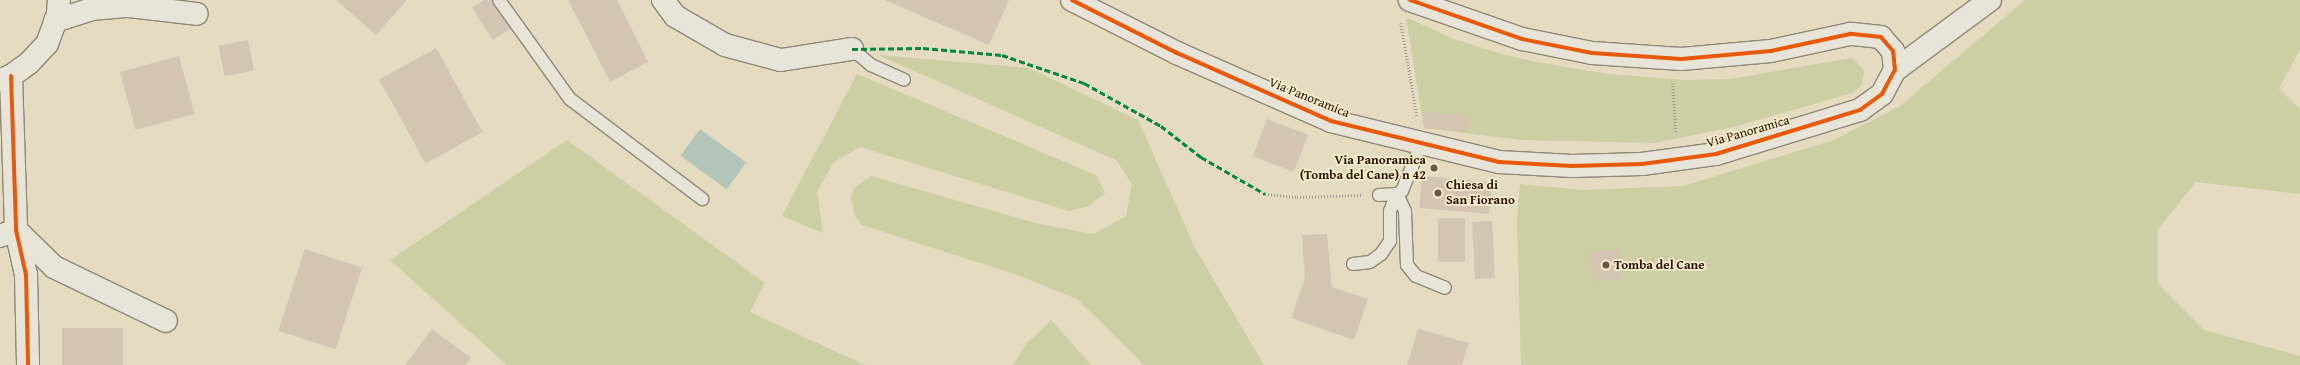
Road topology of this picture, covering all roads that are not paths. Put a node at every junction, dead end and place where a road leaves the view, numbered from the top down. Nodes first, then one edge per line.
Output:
1 (500, 0) edge
2 (663, 0) edge
3 (1072, 0) edge
4 (1990, 0) edge
5 (1405, 9) edge
6 (57, 10) edge
7 (197, 14) dead end
8 (852, 49) joint
9 (1895, 70) junction
10 (6, 78) edge
11 (904, 80) dead end
12 (1421, 145) junction
13 (1397, 194) junction
14 (1379, 195) road end
15 (702, 199) dead end
16 (8, 233) edge
17 (1353, 264) dead end
18 (1445, 288) dead end
19 (166, 321) dead end
20 (28, 365) edge

1 - 15 lane
2 - 8 street
3 - 12 street, Via Panoramica
4 - 9 street
5 - 9 street
6 - 7 street
6 - 10 street
8 - 11 lane
9 - 12 street, Via Panoramica
10 - 16 street
12 - 13 lane
13 - 14 lane
13 - 17 lane
13 - 18 lane
16 - 19 street
16 - 20 street

